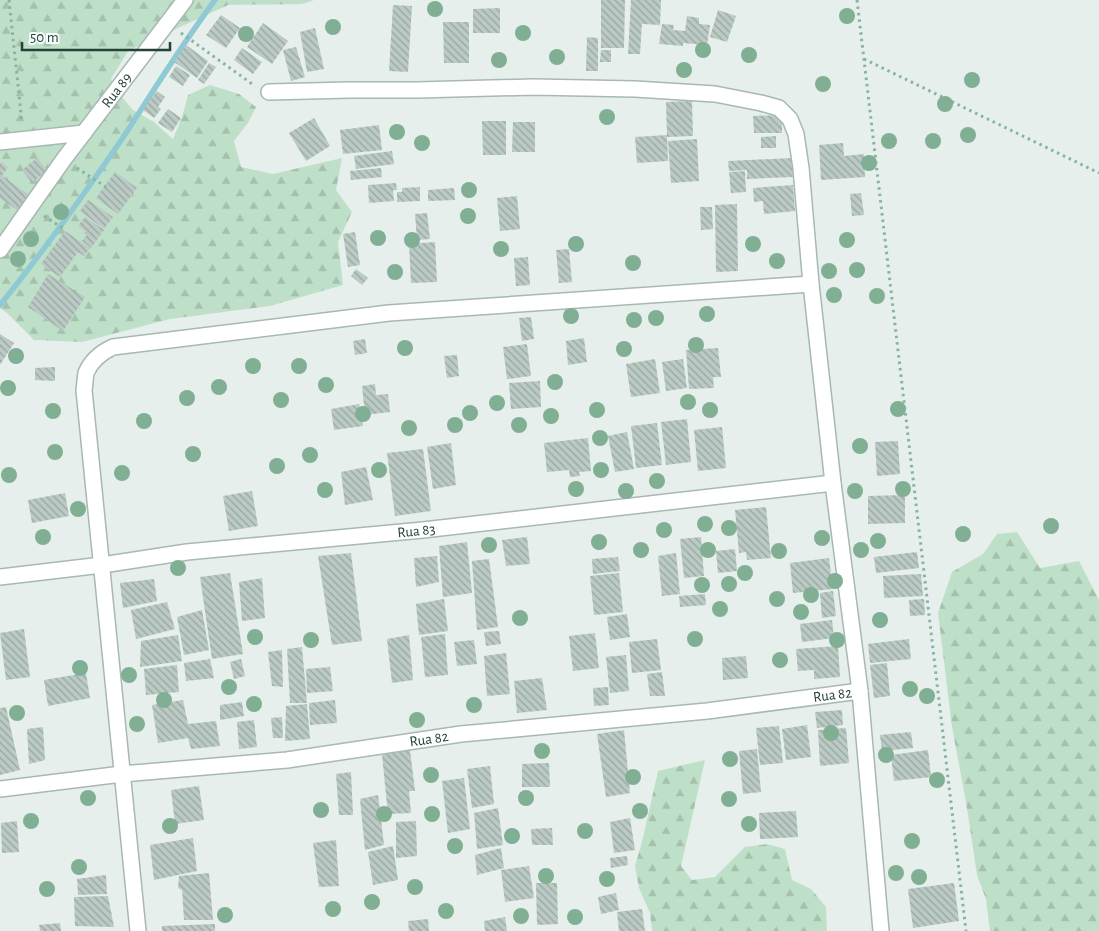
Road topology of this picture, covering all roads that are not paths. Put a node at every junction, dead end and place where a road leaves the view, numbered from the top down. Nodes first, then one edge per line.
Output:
1 (185, 0) edge
2 (269, 92) road end
3 (84, 132) junction
4 (0, 142) edge
5 (0, 250) edge
6 (811, 284) junction
7 (833, 483) junction
8 (102, 565) junction
9 (0, 577) edge
10 (860, 691) junction
11 (122, 774) junction
12 (0, 789) edge
13 (138, 931) edge
14 (881, 931) edge

1 - 3 street, Rua 89
2 - 6 street
3 - 4 street
3 - 5 street, Rua 89
6 - 7 street
6 - 8 street
7 - 8 street, Rua 83
7 - 10 street
8 - 9 street, Rua 83
8 - 11 street
10 - 11 street, Rua 82
10 - 14 street
11 - 12 street, Rua 82
11 - 13 street

